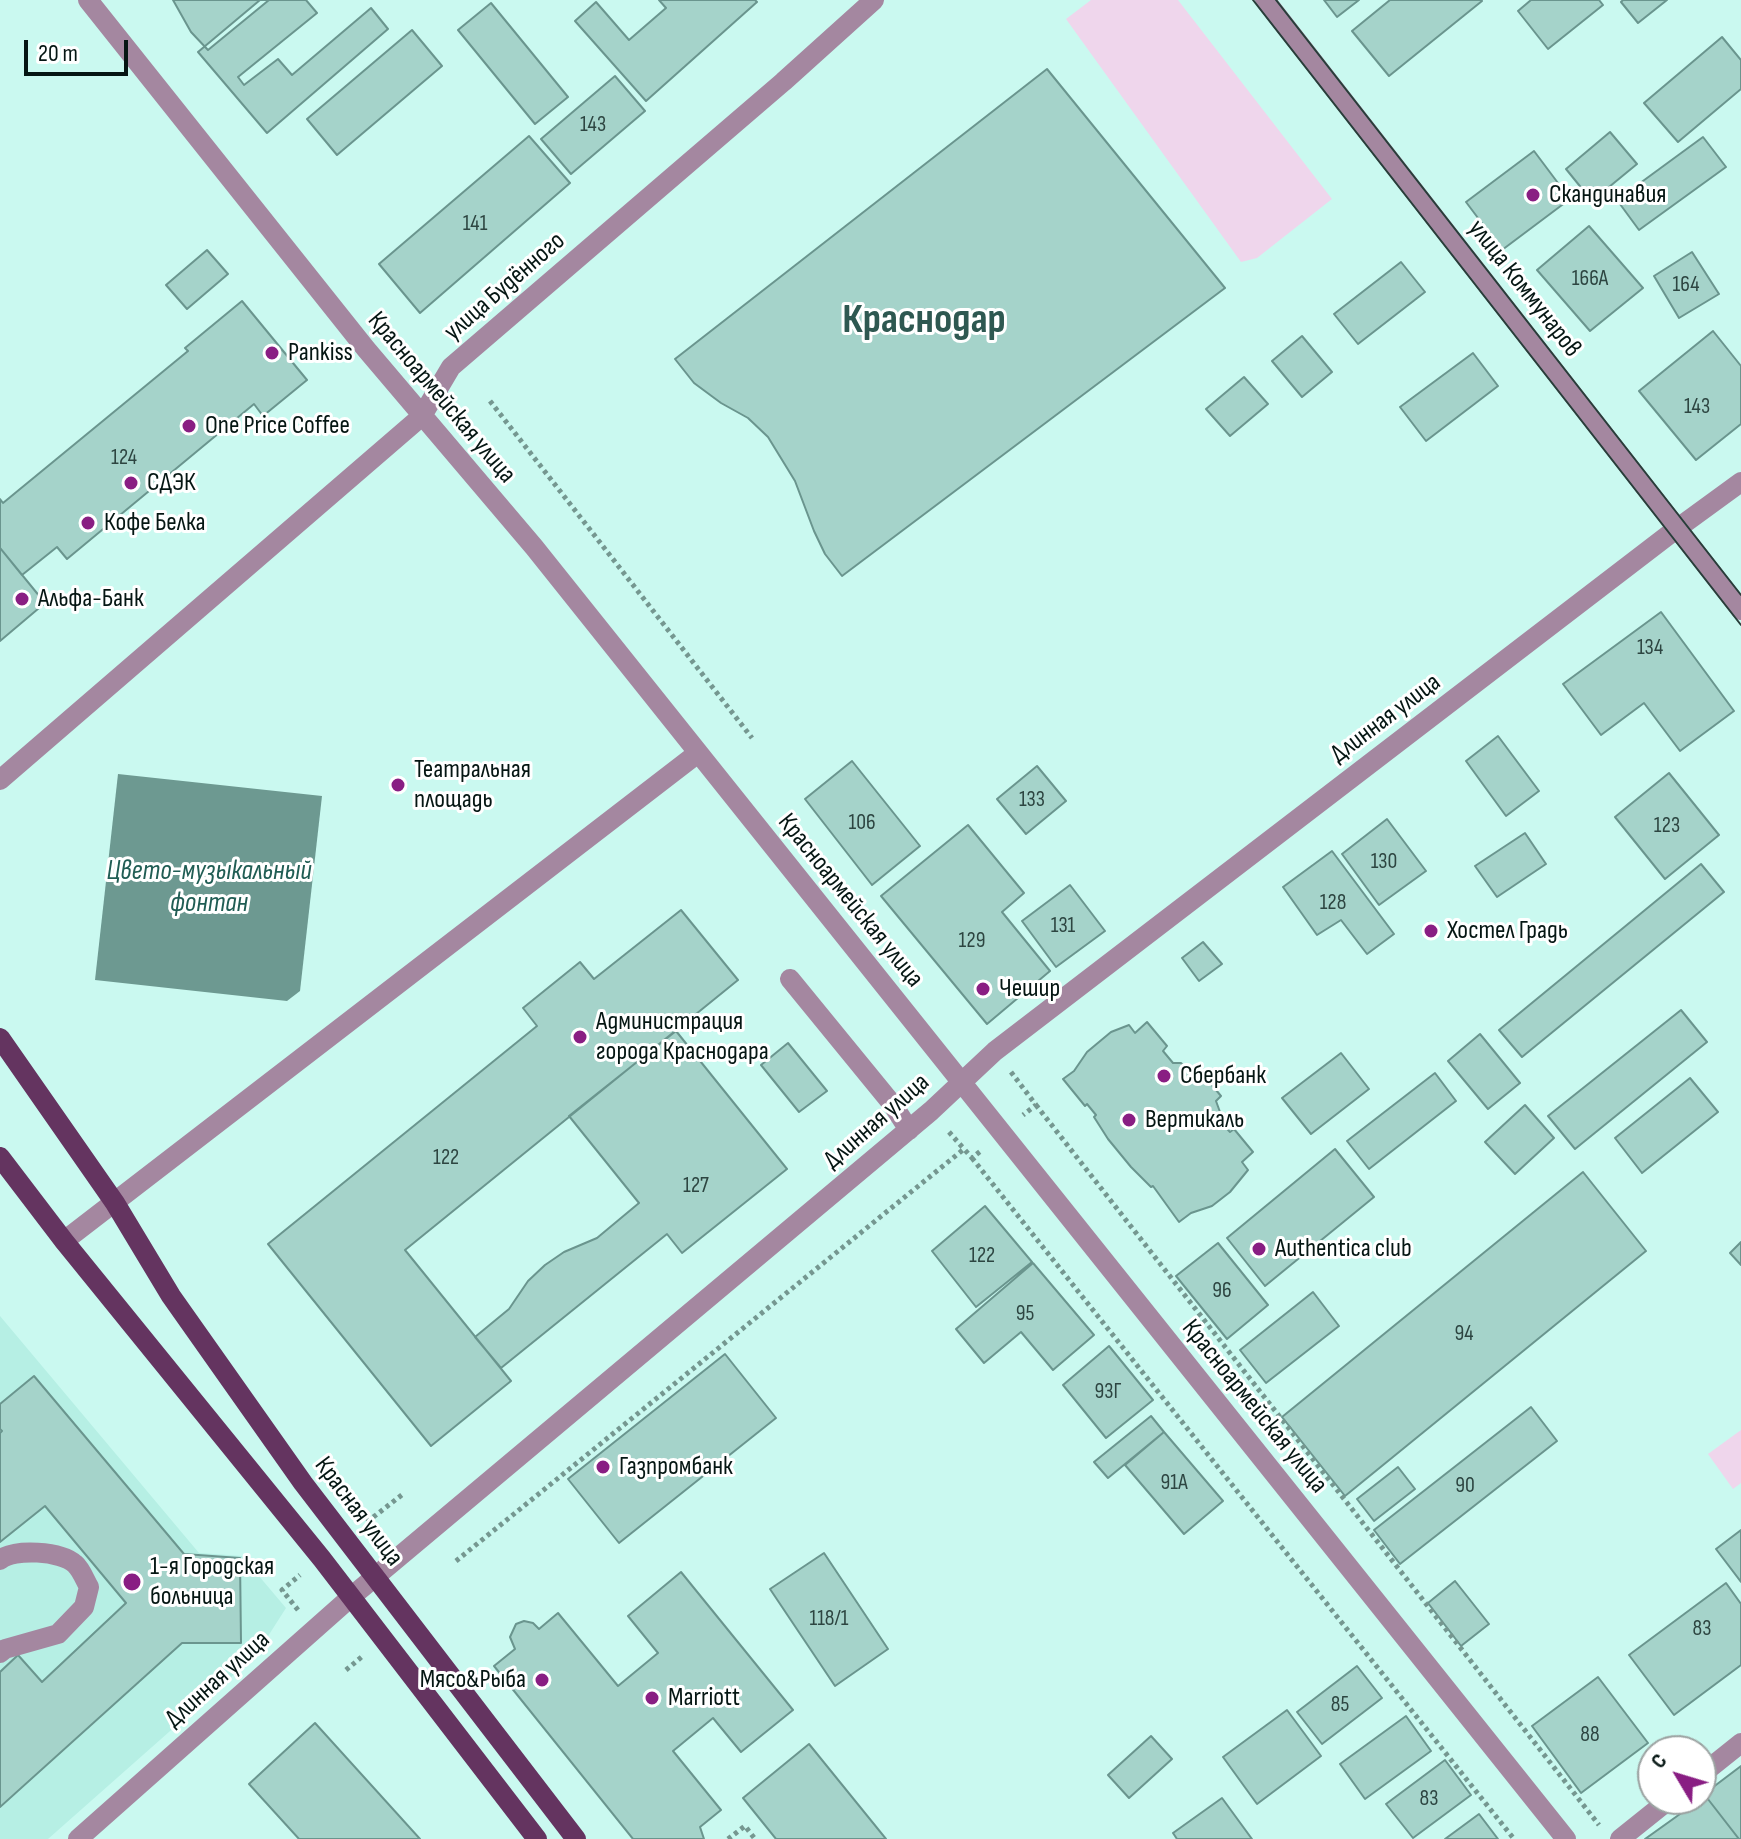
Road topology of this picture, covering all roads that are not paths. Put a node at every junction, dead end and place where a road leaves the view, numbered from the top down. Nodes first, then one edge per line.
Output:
1 (88, 0) edge
2 (874, 0) edge
3 (1265, 0) edge
4 (422, 416) junction
5 (1741, 482) edge
6 (1678, 528) junction
7 (1741, 610) edge
8 (698, 753) junction
9 (0, 780) edge
10 (790, 979) dead end
11 (0, 1038) edge
12 (962, 1082) junction
13 (909, 1130) junction
14 (0, 1157) edge
15 (115, 1203) junction
16 (64, 1241) junction
17 (0, 1560) edge
18 (374, 1578) junction
19 (351, 1597) junction
20 (0, 1653) edge
21 (1741, 1743) edge
22 (1717, 1762) edge
23 (1643, 1815) edge
24 (1611, 1834) edge
25 (78, 1839) edge
26 (537, 1839) edge
27 (576, 1839) edge
28 (1566, 1839) edge

1 - 4 street, Красноармейская улица
2 - 4 street, улица Будённого
3 - 6 street, улица Коммунаров
4 - 8 street, Красноармейская улица
4 - 9 street, улица Будённого
5 - 6 street, Длинная улица
6 - 7 street, улица Коммунаров
6 - 12 street, Длинная улица
8 - 12 street, Красноармейская улица
8 - 15 street
10 - 13 street
11 - 15 main road, Красная улица
12 - 13 street, Длинная улица
12 - 28 street, Красноармейская улица
13 - 18 street, Длинная улица
14 - 16 main road
15 - 16 street
15 - 18 main road, Красная улица
16 - 19 main road
17 - 20 street
18 - 19 street, Длинная улица
18 - 27 main road, Красная улица
19 - 25 street, Длинная улица
19 - 26 main road
21 - 22 street
23 - 24 street

